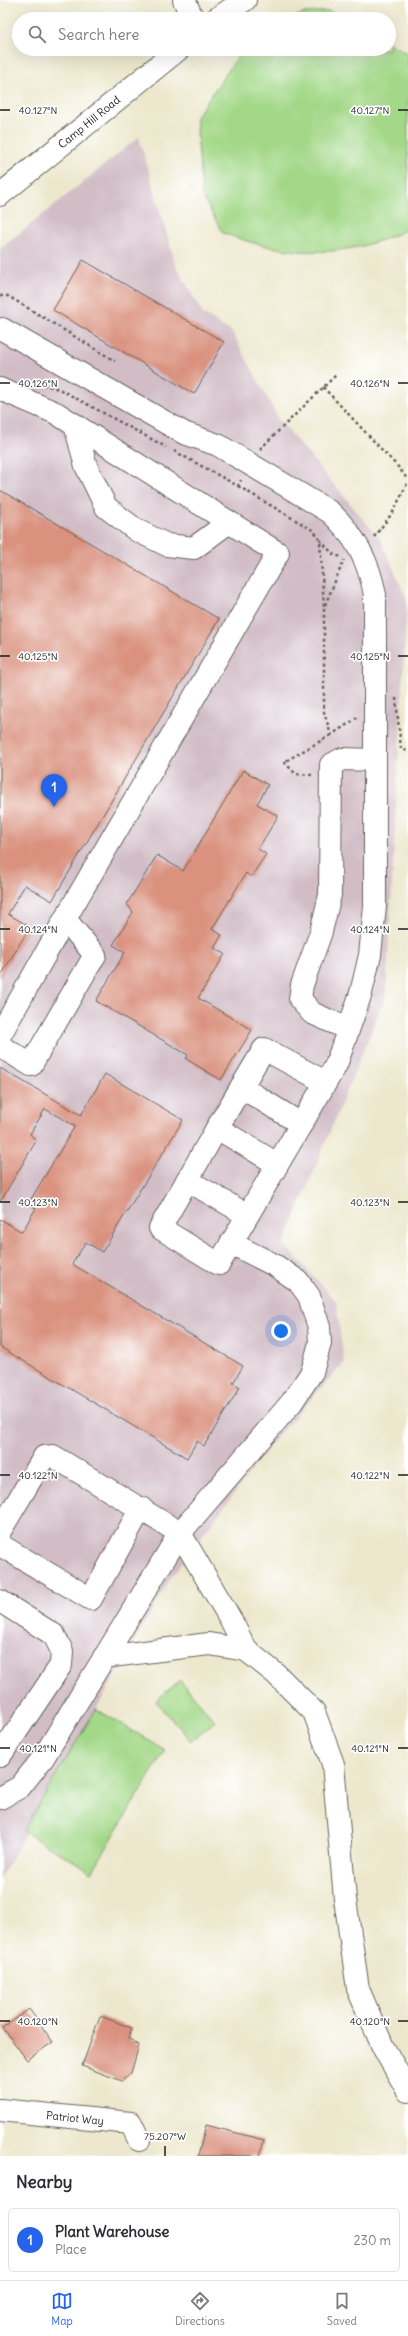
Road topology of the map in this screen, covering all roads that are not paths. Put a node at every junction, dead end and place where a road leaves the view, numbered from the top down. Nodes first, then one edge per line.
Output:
1 (184, 0) edge
2 (245, 0) edge
3 (190, 12) edge
4 (227, 12) edge
5 (170, 56) edge
6 (0, 194) edge
7 (2, 329) dead end
8 (0, 389) edge
9 (75, 425) junction
10 (229, 522) junction
11 (375, 760) junction
12 (65, 919) junction
13 (348, 1029) junction
14 (0, 1035) edge
15 (0, 1046) edge
16 (325, 1082) junction
17 (241, 1086) junction
18 (301, 1124) junction
19 (217, 1128) junction
20 (277, 1164) junction
21 (187, 1180) junction
22 (247, 1215) junction
23 (231, 1243) junction
24 (142, 1508) junction
25 (0, 1531) edge
26 (180, 1533) junction
27 (0, 1545) edge
28 (0, 1601) edge
29 (246, 1650) junction
30 (104, 1657) junction
31 (0, 1756) edge
32 (0, 1798) edge
33 (408, 2091) edge
34 (0, 2110) edge
35 (139, 2140) dead end

1 - 3 street
2 - 4 street
5 - 6 street, Camp Hill Road
7 - 11 street
8 - 9 street
9 - 10 street
9 - 10 street
10 - 12 street
11 - 13 street
11 - 13 street
12 - 14 street
12 - 15 street
13 - 16 street
16 - 17 street
16 - 18 street
17 - 18 street
17 - 19 street
18 - 20 street
19 - 20 street
19 - 21 street
20 - 22 street
21 - 22 street
21 - 23 street
22 - 23 street
23 - 26 street
24 - 25 street
24 - 26 street
24 - 27 street
26 - 29 street
26 - 30 street
28 - 31 street
29 - 30 street
29 - 33 street
30 - 32 street
34 - 35 street, Patriot Way

